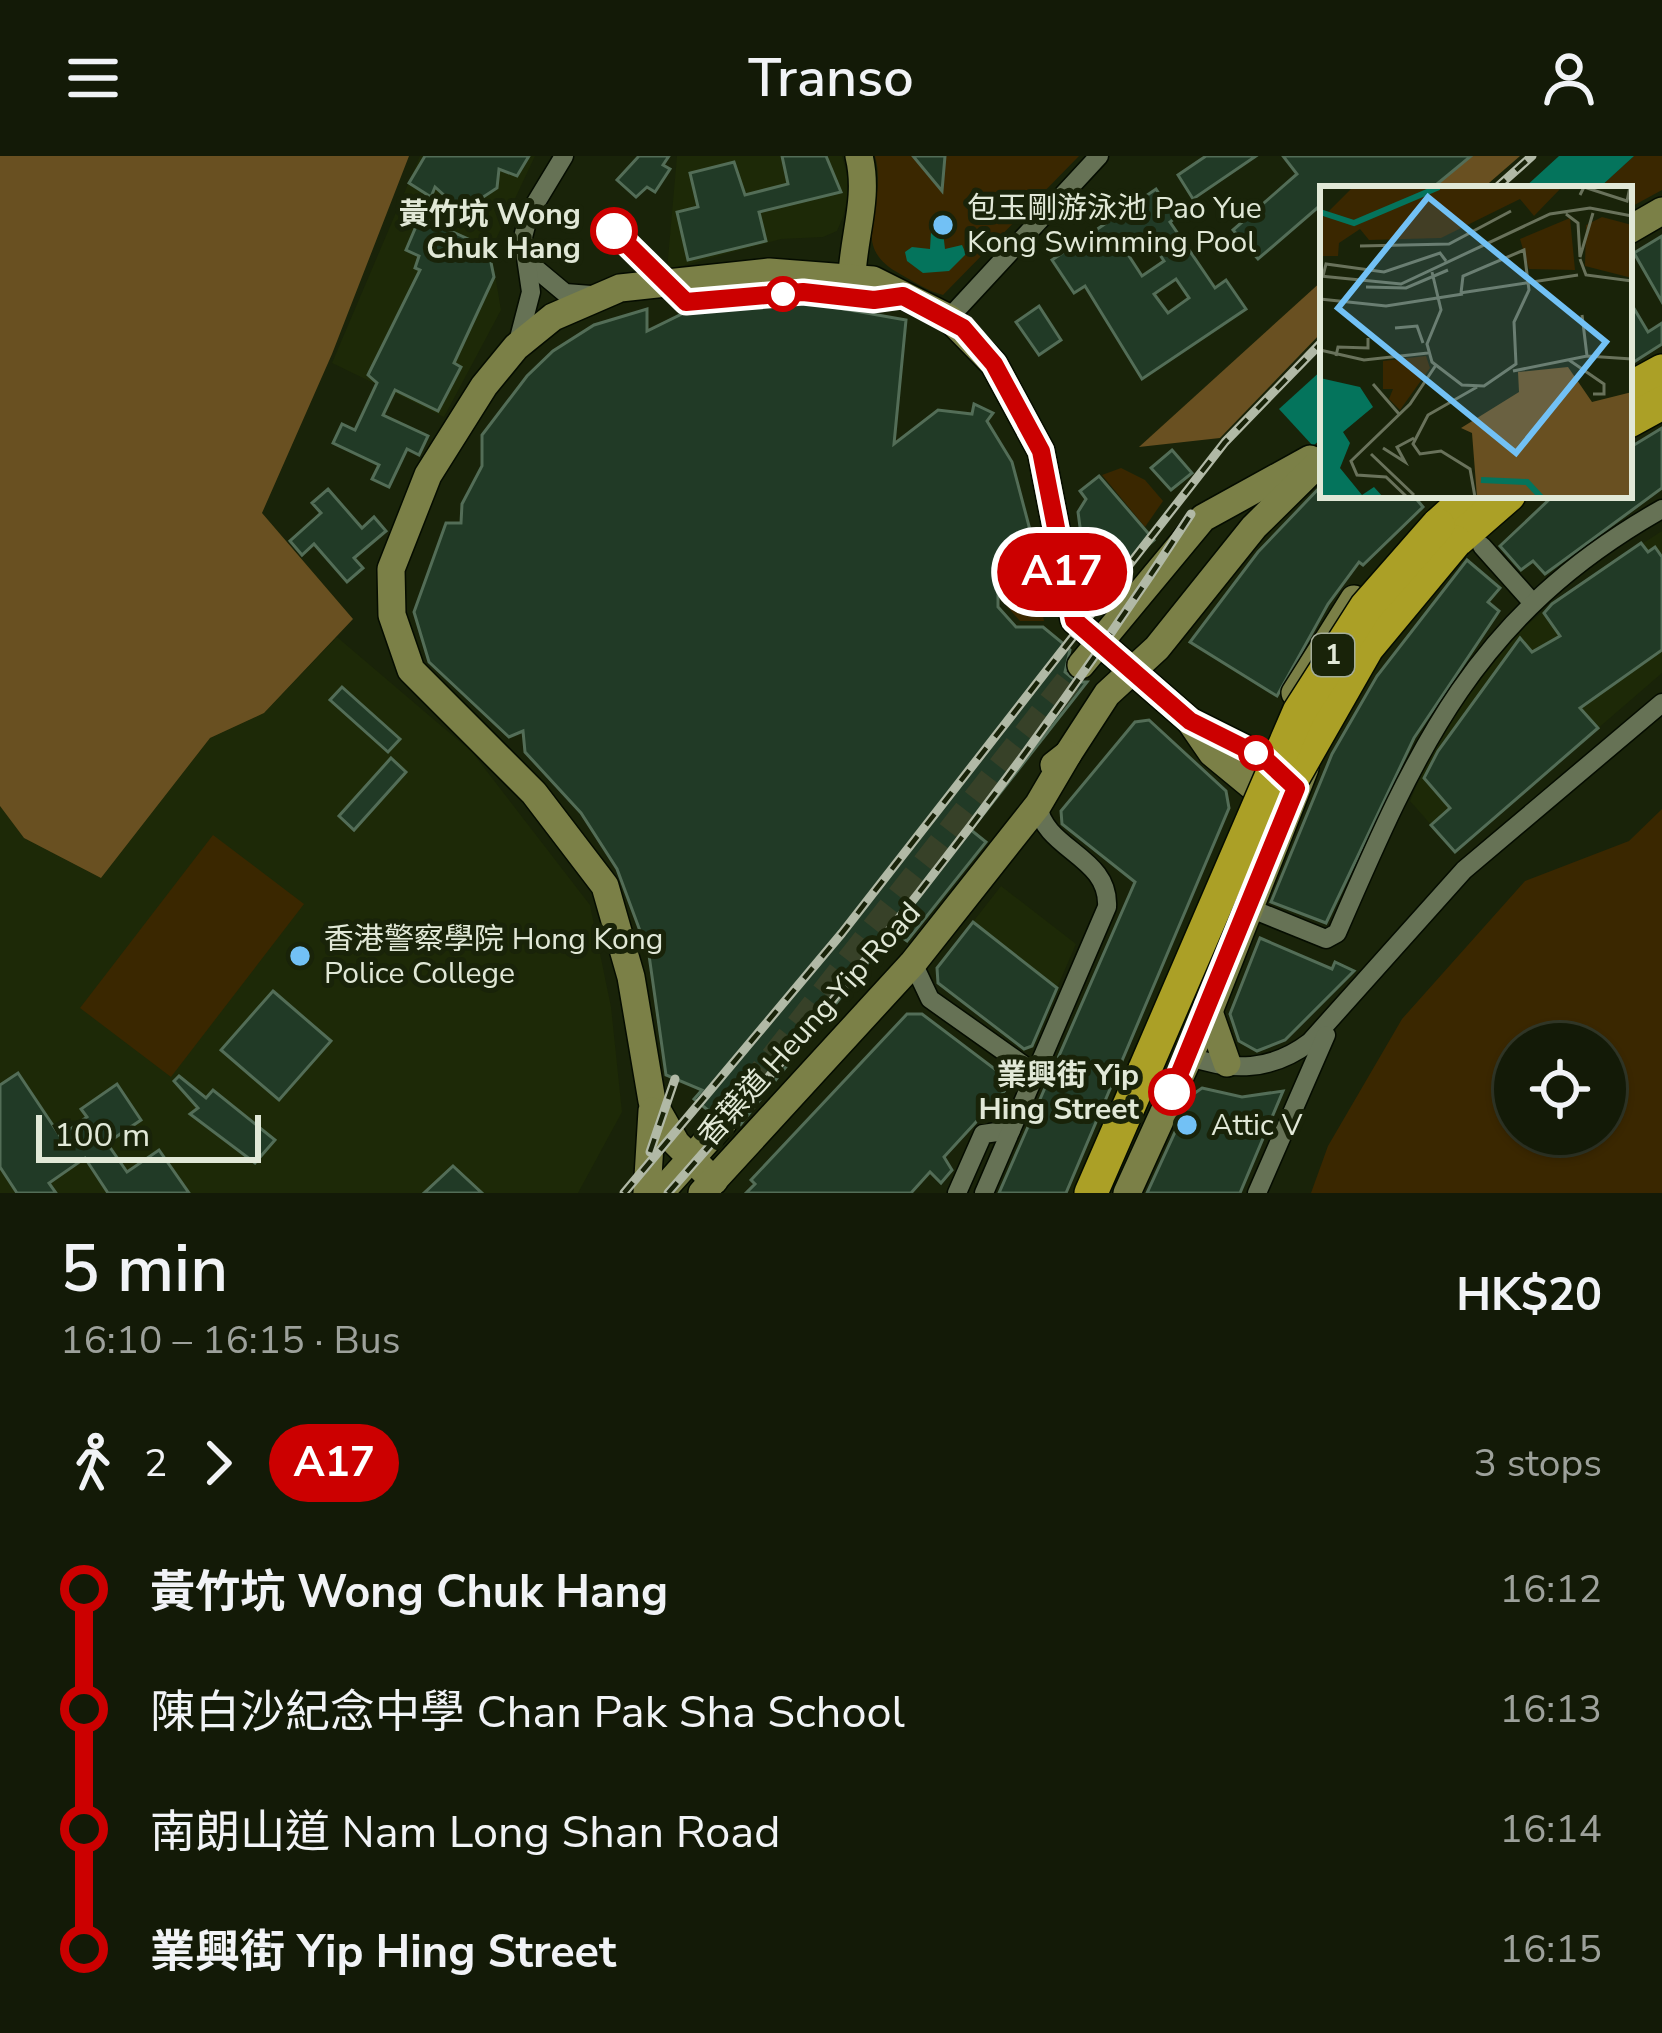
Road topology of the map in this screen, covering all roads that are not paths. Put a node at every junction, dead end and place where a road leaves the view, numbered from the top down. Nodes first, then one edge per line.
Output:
1 (564, 156) edge
2 (860, 156) edge
3 (1100, 156) edge
4 (1662, 211) edge
5 (1632, 228) edge
6 (855, 232) junction
7 (530, 263) junction
8 (769, 272) junction
9 (852, 275) junction
10 (596, 295) junction
11 (949, 318) junction
12 (516, 347) junction
13 (1662, 371) edge
14 (1632, 387) edge
15 (1662, 403) edge
16 (1632, 419) edge
17 (1320, 458) edge
18 (1320, 460) edge
19 (1240, 495) junction
20 (1470, 498) edge
21 (1504, 498) edge
22 (1527, 498) edge
23 (1662, 508) edge
24 (1264, 516) junction
25 (1456, 527) edge
26 (1175, 550) junction
27 (1229, 560) junction
28 (1064, 590) junction
29 (1532, 602) junction
30 (1130, 604) junction
31 (1099, 642) junction
32 (1081, 665) tunnel mouth
33 (1134, 670) junction
34 (1156, 692) junction
35 (1662, 703) edge
36 (1190, 721) junction
37 (1091, 722) junction
38 (1068, 754) junction
39 (1264, 758) junction
40 (1252, 786) junction
41 (1296, 788) junction
42 (1038, 806) junction
43 (1009, 842) junction
44 (1247, 907) junction
45 (913, 963) junction
46 (1165, 989) junction
47 (1207, 1006) junction
48 (1330, 1026) junction
49 (1147, 1029) junction
50 (1191, 1050) junction
51 (1227, 1063) junction
52 (1036, 1074) junction
53 (652, 1101) junction
54 (723, 1123) tunnel mouth
55 (1011, 1130) junction
56 (691, 1160) junction
57 (714, 1189) edge
58 (647, 1193) edge
59 (660, 1193) edge
60 (957, 1193) edge
61 (984, 1193) edge
62 (1076, 1193) edge
63 (1091, 1193) edge
64 (1113, 1193) edge
65 (1127, 1193) edge
66 (1257, 1193) edge

1 - 7 street
2 - 6 street
3 - 11 street
4 - 5 street
6 - 8 street
6 - 9 street
7 - 10 street
7 - 12 street
8 - 9 street
8 - 10 street
9 - 11 street
10 - 12 street
11 - 28 street
12 - 53 street
13 - 14 highway
15 - 16 highway
17 - 19 street, 香葉道 Heung Yip Road
18 - 24 street, 香葉道 Heung Yip Road
19 - 24 street
19 - 26 street, 香葉道 Heung Yip Road
20 - 25 highway, 1
21 - 25 highway, 1
22 - 41 street
23 - 29 street
24 - 27 street, 香葉道 Heung Yip Road
25 - 29 street
25 - 39 street
25 - 63 highway, 1, bridge
25 - 64 highway, 1, bridge
26 - 27 street
26 - 30 street, 香葉道 Heung Yip Road
27 - 33 street, 香葉道 Heung Yip Road
28 - 30 street
28 - 31 street
29 - 44 street
30 - 31 street, 香葉道 Heung Yip Road
31 - 32 street, 香葉道 Heung Yip Road
31 - 33 street
33 - 34 street
33 - 37 street, 香葉道 Heung Yip Road
34 - 36 street
34 - 37 street, 香葉道 Heung Yip Road
35 - 48 street
36 - 39 street
36 - 40 street
37 - 38 street, 香葉道 Heung Yip Road
38 - 42 street, 香葉道 Heung Yip Road
38 - 43 street, 香葉道 Heung Yip Road
39 - 40 street
39 - 41 street
40 - 46 street
41 - 44 street
42 - 43 street, 香葉道 Heung Yip Road
42 - 52 street
43 - 45 street, 香葉道 Heung Yip Road
44 - 47 street
45 - 52 street
45 - 57 street, 香葉道 Heung Yip Road
46 - 47 street
46 - 49 street
47 - 50 street
47 - 51 street
48 - 51 street
48 - 66 street
49 - 50 street
49 - 62 street
50 - 51 street
50 - 65 street
52 - 55 street
53 - 56 street
53 - 58 street
54 - 56 street, 香葉道 Heung Yip Road
55 - 60 street
55 - 61 street
56 - 57 street
56 - 59 street, 香葉道 Heung Yip Road

